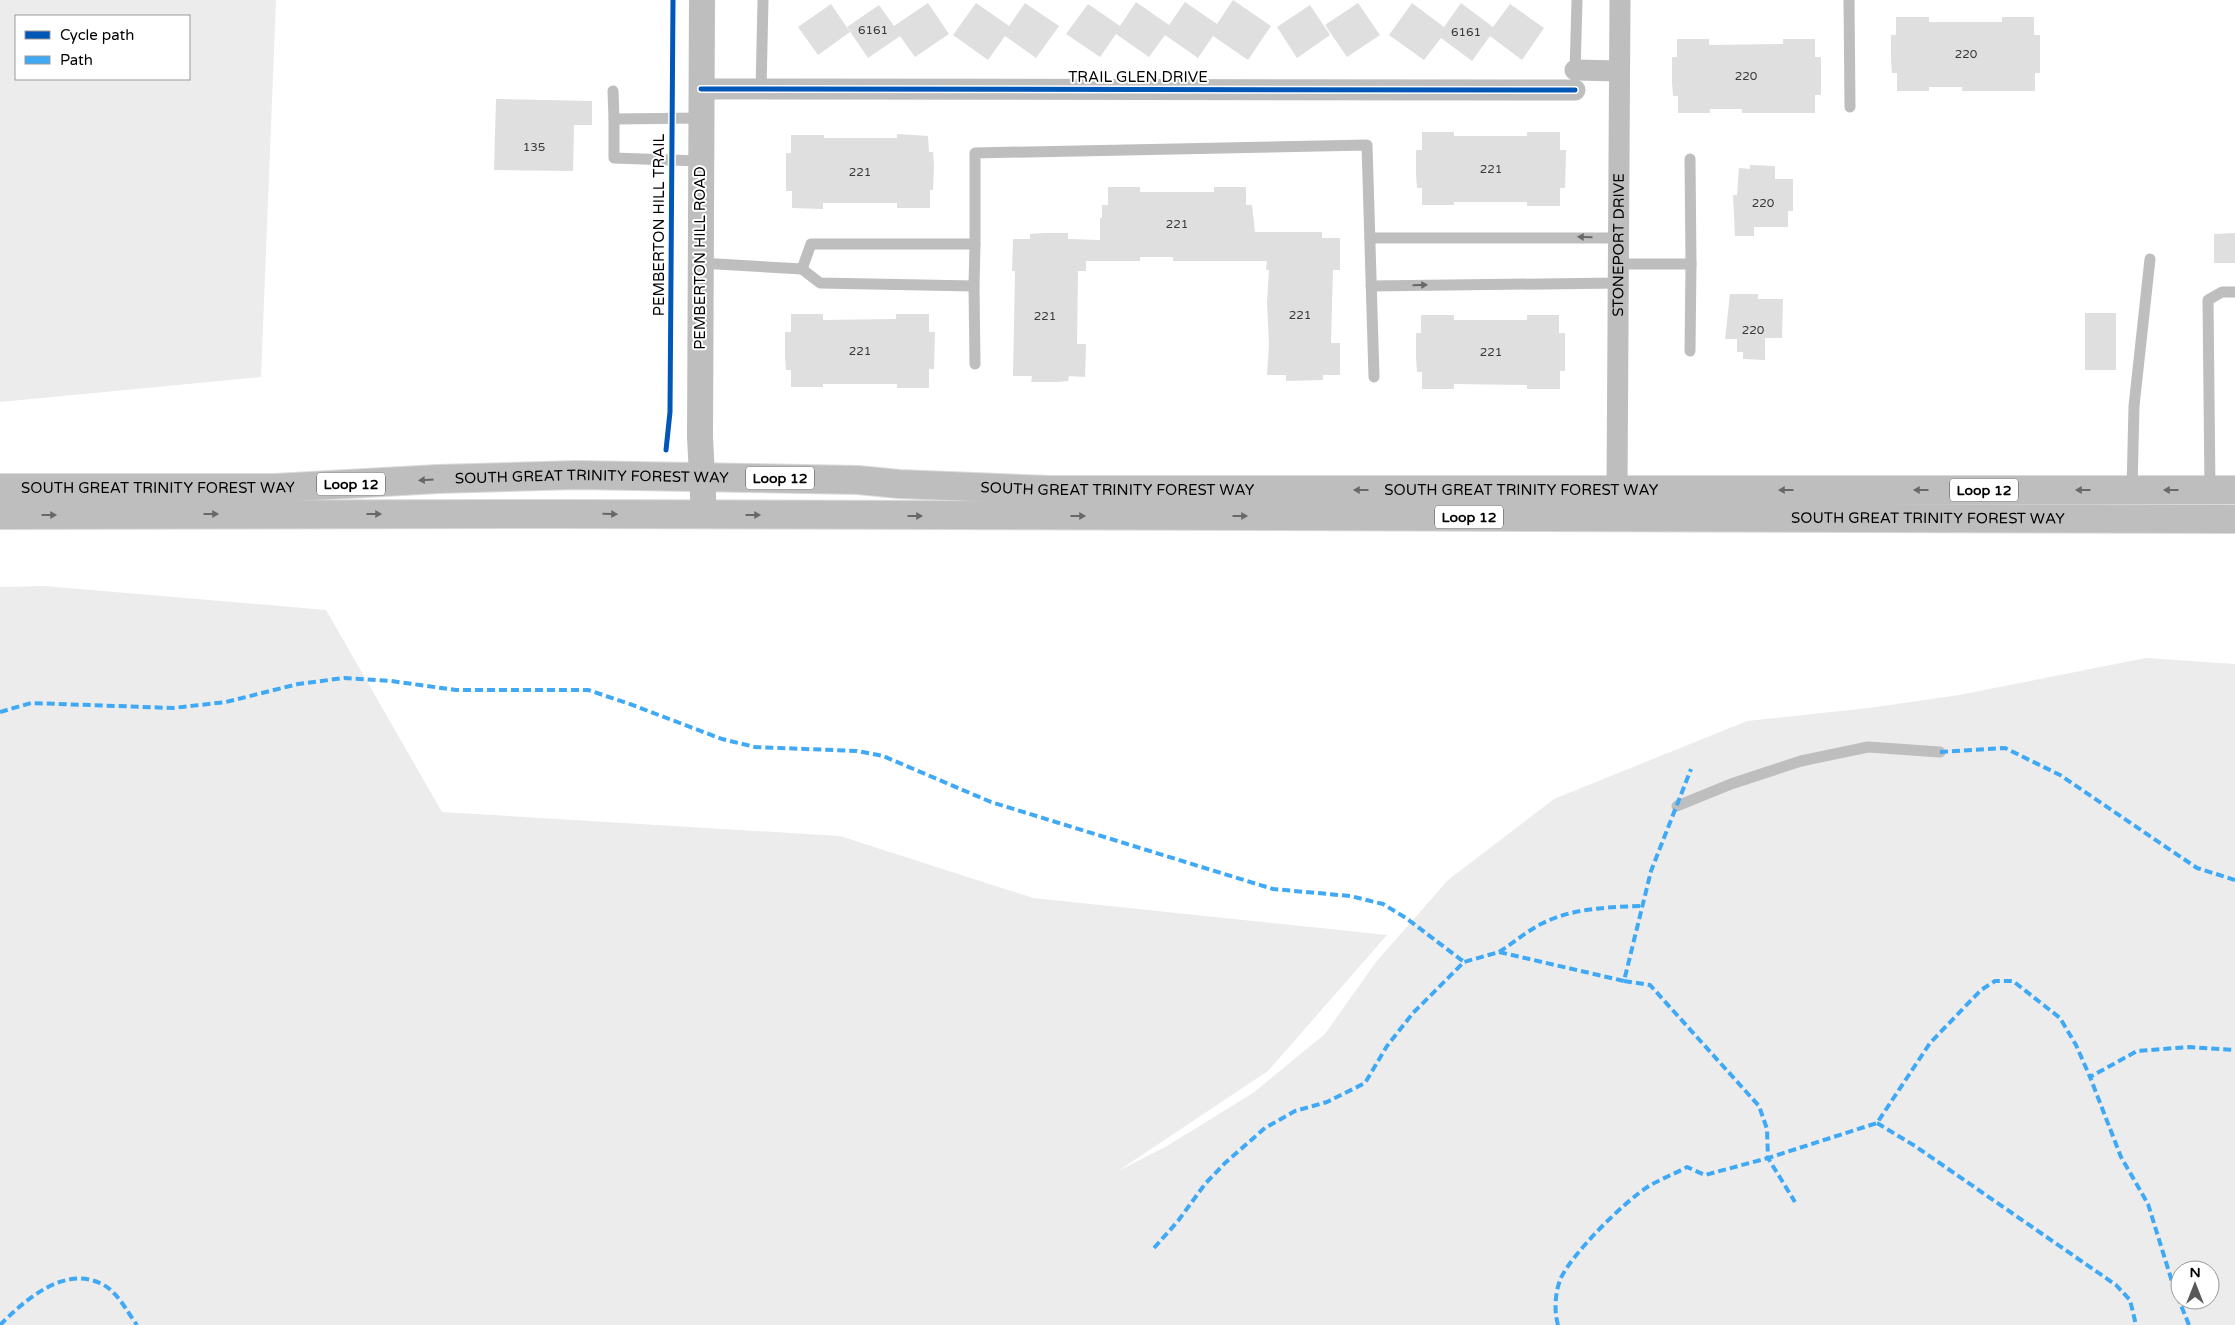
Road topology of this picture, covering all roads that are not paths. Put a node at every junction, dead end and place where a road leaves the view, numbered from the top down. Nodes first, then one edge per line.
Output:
1 (702, 0) edge
2 (763, 0) edge
3 (1577, 0) edge
4 (1620, 0) edge
5 (1849, 0) edge
6 (1619, 71) junction
7 (1575, 80) junction
8 (700, 89) junction
9 (761, 90) junction
10 (613, 91) dead end
11 (1850, 106) dead end
12 (700, 118) junction
13 (614, 119) junction
14 (1690, 159) dead end
15 (700, 161) junction
16 (1370, 238) junction
17 (1618, 238) junction
18 (975, 244) junction
19 (2150, 259) dead end
20 (700, 263) junction
21 (1691, 264) junction
22 (802, 269) junction
23 (1618, 274) junction
24 (974, 286) junction
25 (1371, 286) junction
26 (2235, 292) edge
27 (1690, 351) dead end
28 (974, 364) dead end
29 (1374, 377) dead end
30 (702, 477) junction
31 (0, 488) edge
32 (1617, 490) junction
33 (2132, 490) junction
34 (2222, 490) edge
35 (0, 515) edge
36 (704, 515) junction
37 (2235, 519) edge
38 (1940, 752) dead end
39 (1676, 806) dead end

1 - 8 street, PEMBERTON HILL ROAD
2 - 9 lane
3 - 7 lane
4 - 6 street, STONEPORT DRIVE
5 - 11 lane
6 - 7 street, TRAIL GLEN DRIVE
6 - 17 street, STONEPORT DRIVE
7 - 9 street, TRAIL GLEN DRIVE
8 - 9 street, TRAIL GLEN DRIVE
8 - 12 street, PEMBERTON HILL ROAD
10 - 13 lane
12 - 13 lane
12 - 15 street, PEMBERTON HILL ROAD
13 - 15 lane
14 - 21 lane
15 - 20 street, PEMBERTON HILL ROAD
17 -> 16 lane
16 - 18 lane
16 - 25 lane
17 - 23 street, STONEPORT DRIVE
18 - 22 lane
18 - 24 lane
19 - 33 lane
20 - 22 lane
20 - 30 street, PEMBERTON HILL ROAD
21 - 23 lane
21 - 27 lane
22 - 24 lane
25 -> 23 lane
23 - 32 street, STONEPORT DRIVE
24 - 28 lane
25 - 29 lane
26 - 34 lane
30 -> 31 main road, SOUTH GREAT TRINITY FOREST WAY / Loop 12
32 -> 30 main road, SOUTH GREAT TRINITY FOREST WAY / Loop 12
30 - 36 street, PEMBERTON HILL ROAD
33 -> 32 main road, SOUTH GREAT TRINITY FOREST WAY / Loop 12
34 -> 33 main road, SOUTH GREAT TRINITY FOREST WAY / Loop 12
35 -> 36 main road, SOUTH GREAT TRINITY FOREST WAY / Loop 12
36 -> 37 main road, SOUTH GREAT TRINITY FOREST WAY / Loop 12
38 - 39 lane

